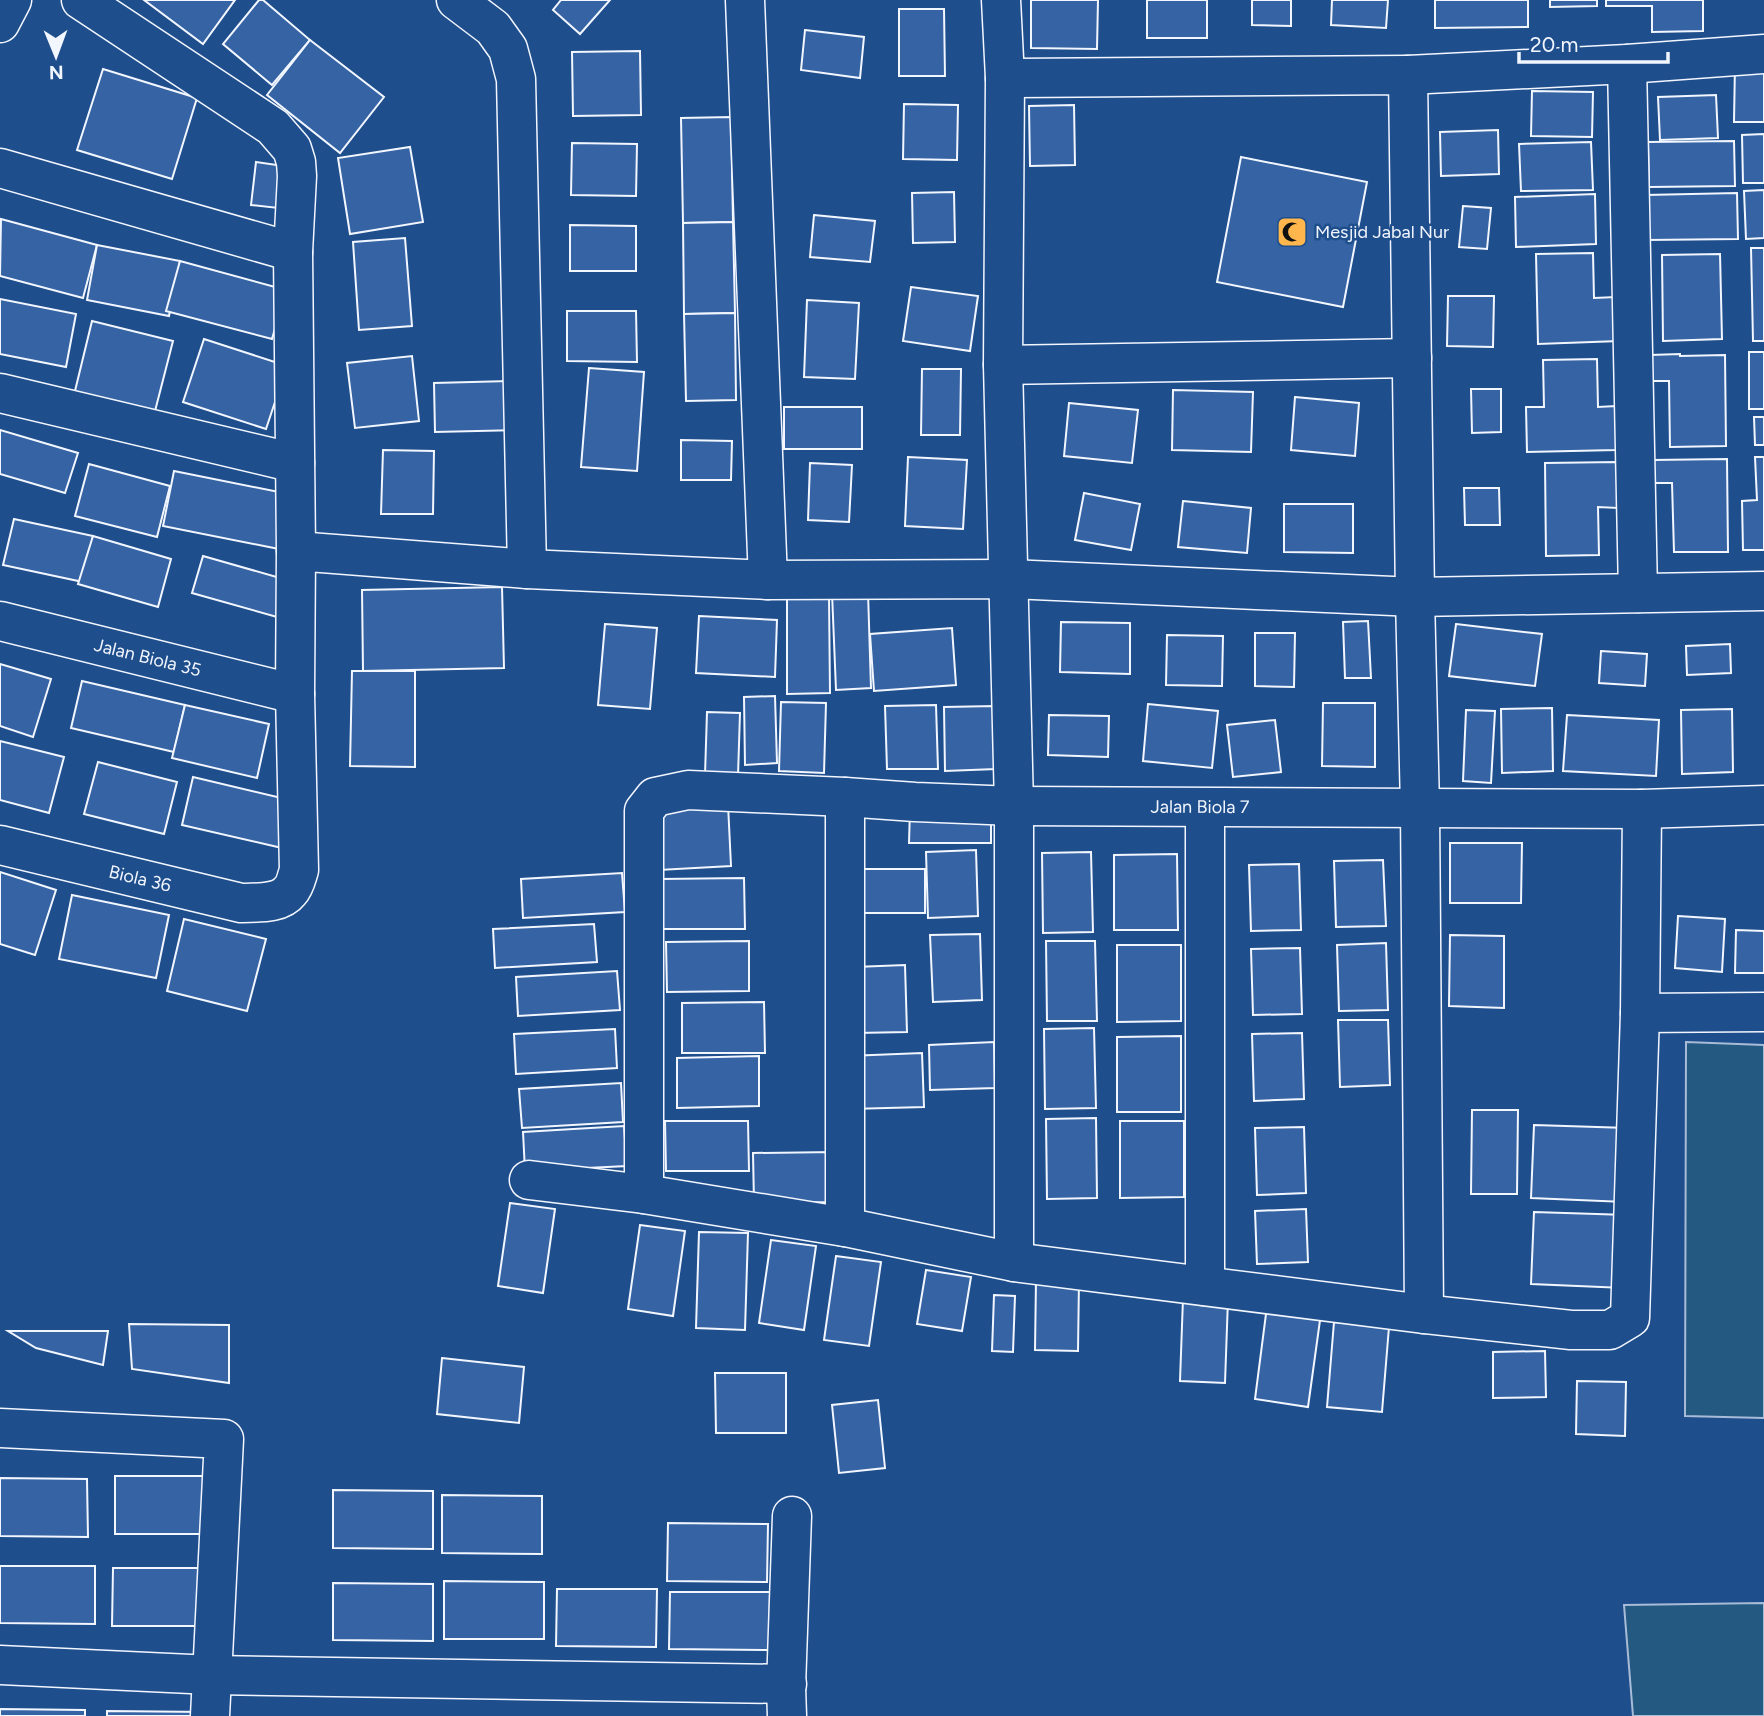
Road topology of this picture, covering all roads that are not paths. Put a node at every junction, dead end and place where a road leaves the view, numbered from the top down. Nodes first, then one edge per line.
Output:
1 (12, 0) edge
2 (81, 0) edge
3 (456, 0) edge
4 (745, 0) edge
5 (1001, 0) edge
6 (0, 23) edge
7 (1764, 54) edge
8 (1627, 64) junction
9 (1408, 75) junction
10 (1005, 78) junction
11 (0, 168) edge
12 (293, 252) junction
13 (1412, 358) junction
14 (1003, 365) junction
15 (0, 393) edge
16 (295, 463) junction
17 (296, 551) junction
18 (527, 569) junction
19 (1009, 579) junction
20 (768, 580) junction
21 (1764, 591) edge
22 (1638, 593) junction
23 (1415, 597) junction
24 (0, 621) edge
25 (295, 694) junction
26 (845, 797) junction
27 (1764, 805) edge
28 (1014, 806) junction
29 (1205, 808) junction
30 (1420, 808) junction
31 (1642, 809) junction
32 (0, 845) edge
33 (1764, 1012) edge
34 (1640, 1013) junction
35 (529, 1180) dead end
36 (644, 1194) junction
37 (845, 1227) junction
38 (1014, 1262) junction
39 (1206, 1286) junction
40 (1424, 1314) junction
41 (0, 1428) edge
42 (792, 1516) dead end
43 (0, 1665) edge
44 (212, 1675) junction
45 (787, 1700) edge
46 (210, 1716) edge

1 - 6 street
2 - 12 street
3 - 18 street
4 - 20 street
5 - 10 street
7 - 8 street
8 - 9 street
8 - 22 street
9 - 10 street
9 - 13 street
10 - 14 street
11 - 12 street
12 - 16 street
13 - 14 street
13 - 23 street
14 - 19 street
15 - 16 street
16 - 17 street
17 - 18 street
17 - 25 street
18 - 20 street
19 - 20 street
19 - 23 street
19 - 28 street
21 - 22 street
22 - 23 street
23 - 30 street
24 - 25 street, Jalan Biola 35
25 - 32 street, Biola 36
26 - 28 street, Jalan Biola 7
26 - 36 street, Jalan Biola 7
26 - 37 street
27 - 31 street, Jalan Biola 7
28 - 29 street, Jalan Biola 7
28 - 38 street
29 - 30 street, Jalan Biola 7
29 - 39 street
30 - 31 street, Jalan Biola 7
30 - 40 street
31 - 34 street
33 - 34 street
34 - 40 street
35 - 36 street
36 - 37 street
37 - 38 street
38 - 39 street
39 - 40 street
41 - 44 street
42 - 45 street
43 - 44 street
44 - 45 street
44 - 46 street

